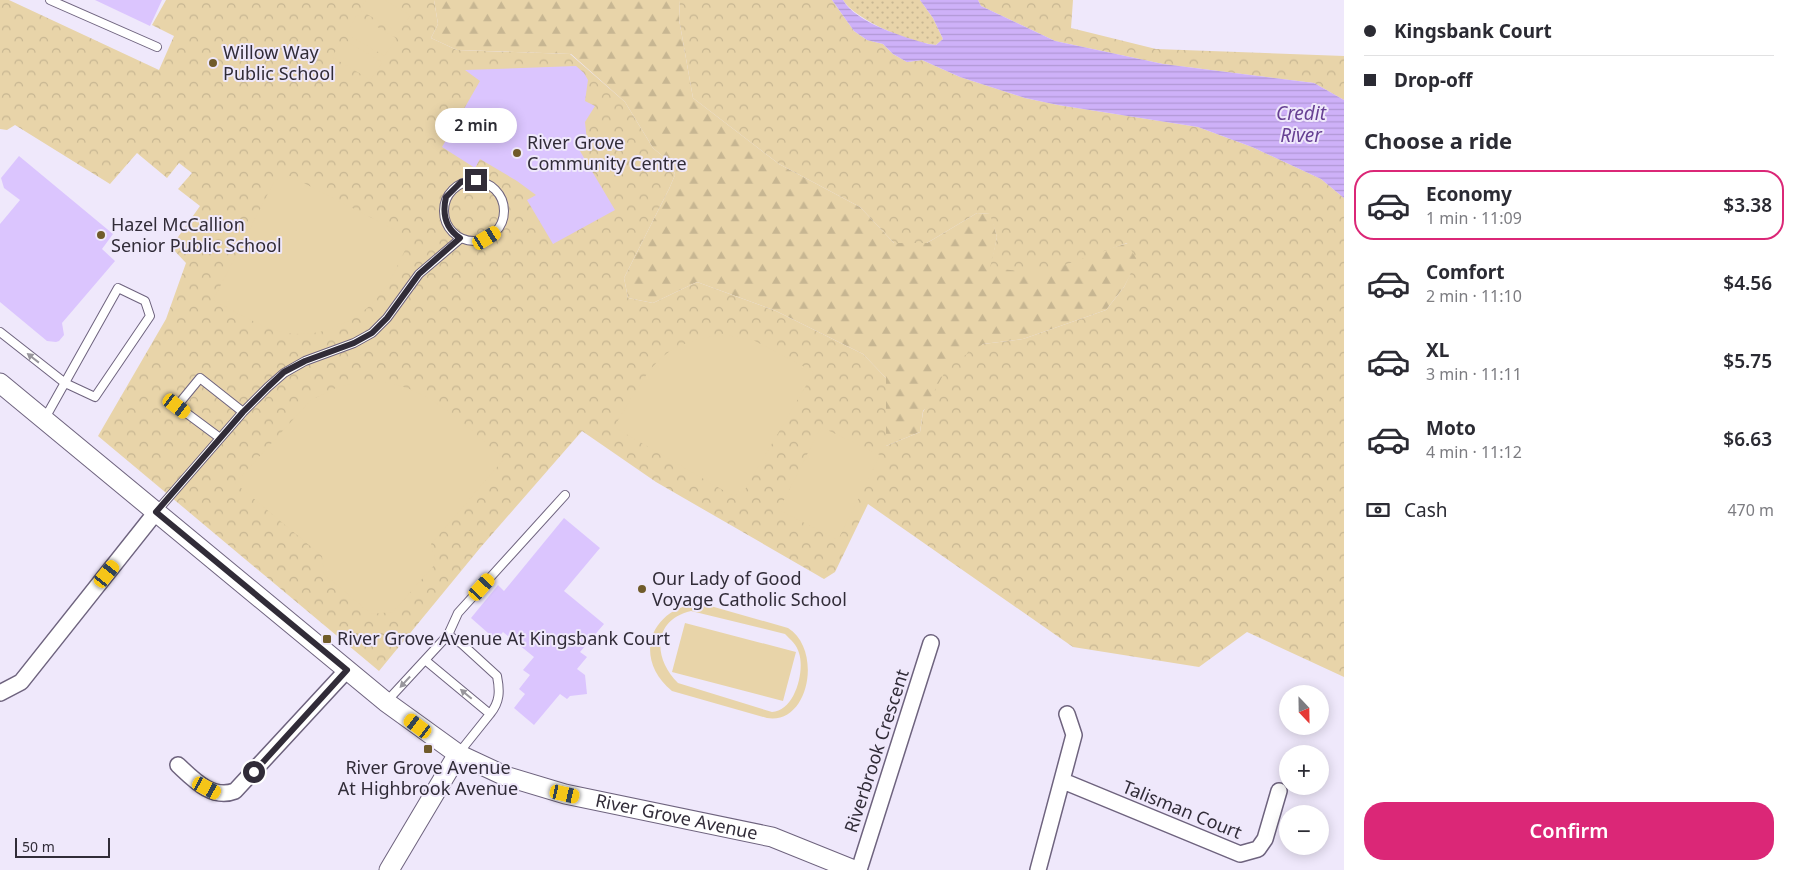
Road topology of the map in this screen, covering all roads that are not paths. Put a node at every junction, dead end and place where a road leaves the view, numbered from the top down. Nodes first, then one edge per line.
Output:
1 (50, 0) edge
2 (156, 47) dead end
3 (460, 238) junction
4 (0, 332) edge
5 (0, 383) edge
6 (65, 383) junction
7 (243, 412) junction
8 (44, 420) junction
9 (220, 438) junction
10 (565, 495) dead end
11 (156, 512) junction
12 (448, 635) junction
13 (931, 643) dead end
14 (425, 660) junction
15 (347, 670) junction
16 (0, 693) edge
17 (386, 702) junction
18 (490, 714) junction
19 (1067, 714) dead end
20 (458, 754) junction
21 (178, 765) dead end
22 (1063, 781) junction
23 (1279, 790) dead end
24 (389, 870) edge
25 (854, 870) edge
26 (859, 870) edge
27 (1038, 870) edge

1 - 2 lane
3 - 3 lane
3 - 7 lane
6 -> 4 lane
5 - 8 street, River Grove Avenue
6 - 6 lane
6 - 8 lane
7 - 9 lane
7 - 9 lane
8 - 11 street, River Grove Avenue
9 - 11 lane
10 - 12 lane
11 - 15 street, River Grove Avenue
11 - 16 street
12 - 14 lane
12 - 18 lane
13 - 26 street, Riverbrook Crescent
14 -> 17 lane
18 -> 14 lane
15 - 17 street, River Grove Avenue
15 - 21 street
17 - 20 street, River Grove Avenue
18 - 20 lane
19 - 22 street
20 - 24 street
20 - 25 street, River Grove Avenue
22 - 23 street, Talisman Court
22 - 27 street

